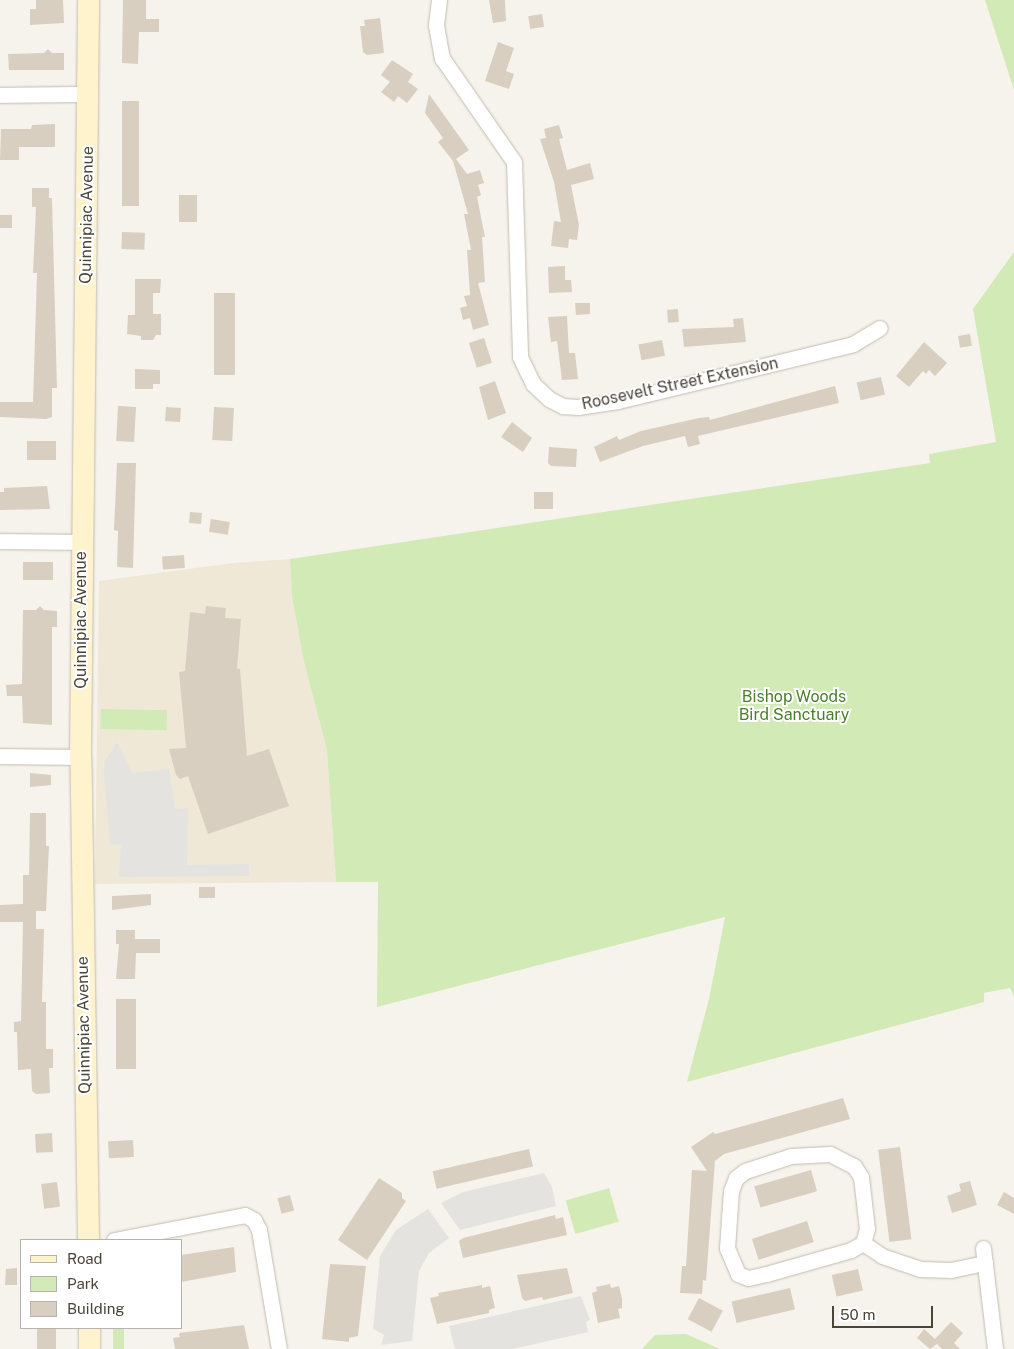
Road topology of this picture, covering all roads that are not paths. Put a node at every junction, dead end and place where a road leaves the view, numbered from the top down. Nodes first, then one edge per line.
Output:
1 (88, 0) edge
2 (439, 0) edge
3 (88, 94) junction
4 (0, 95) edge
5 (880, 328) dead end
6 (0, 541) edge
7 (82, 542) junction
8 (0, 756) edge
9 (80, 757) junction
10 (88, 1239) edge
11 (119, 1239) edge
12 (863, 1242) junction
13 (89, 1329) edge
14 (89, 1349) edge
15 (279, 1349) edge
16 (995, 1349) edge

1 - 3 main road, Quinnipiac Avenue
2 - 5 street, Roosevelt Street Extension
3 - 4 street
3 - 7 main road, Quinnipiac Avenue
6 - 7 street
7 - 9 main road, Quinnipiac Avenue
8 - 9 street
9 - 10 main road, Quinnipiac Avenue
11 - 15 street
12 - 12 street
12 - 16 street
13 - 14 main road

